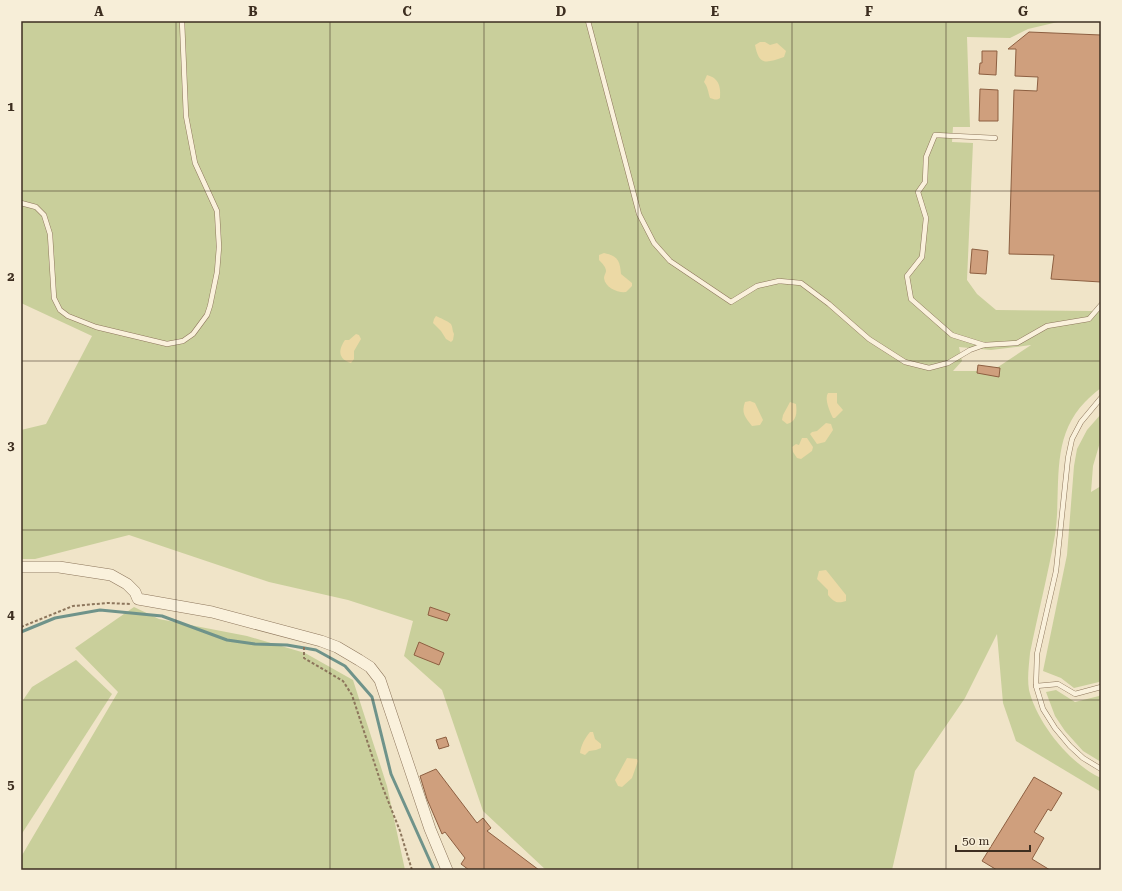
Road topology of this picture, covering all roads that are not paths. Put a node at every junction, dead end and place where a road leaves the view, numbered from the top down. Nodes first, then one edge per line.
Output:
1 (182, 21) edge
2 (588, 21) edge
3 (995, 138) dead end
4 (21, 203) edge
5 (1101, 305) edge
6 (984, 345) junction
7 (1101, 398) edge
8 (21, 567) edge
9 (1036, 686) junction
10 (1101, 688) edge
11 (1101, 769) edge
12 (447, 870) edge

1 - 4 lane
2 - 6 lane
3 - 6 lane
5 - 6 lane
7 - 9 lane
8 - 12 street
9 - 10 lane
9 - 11 lane

